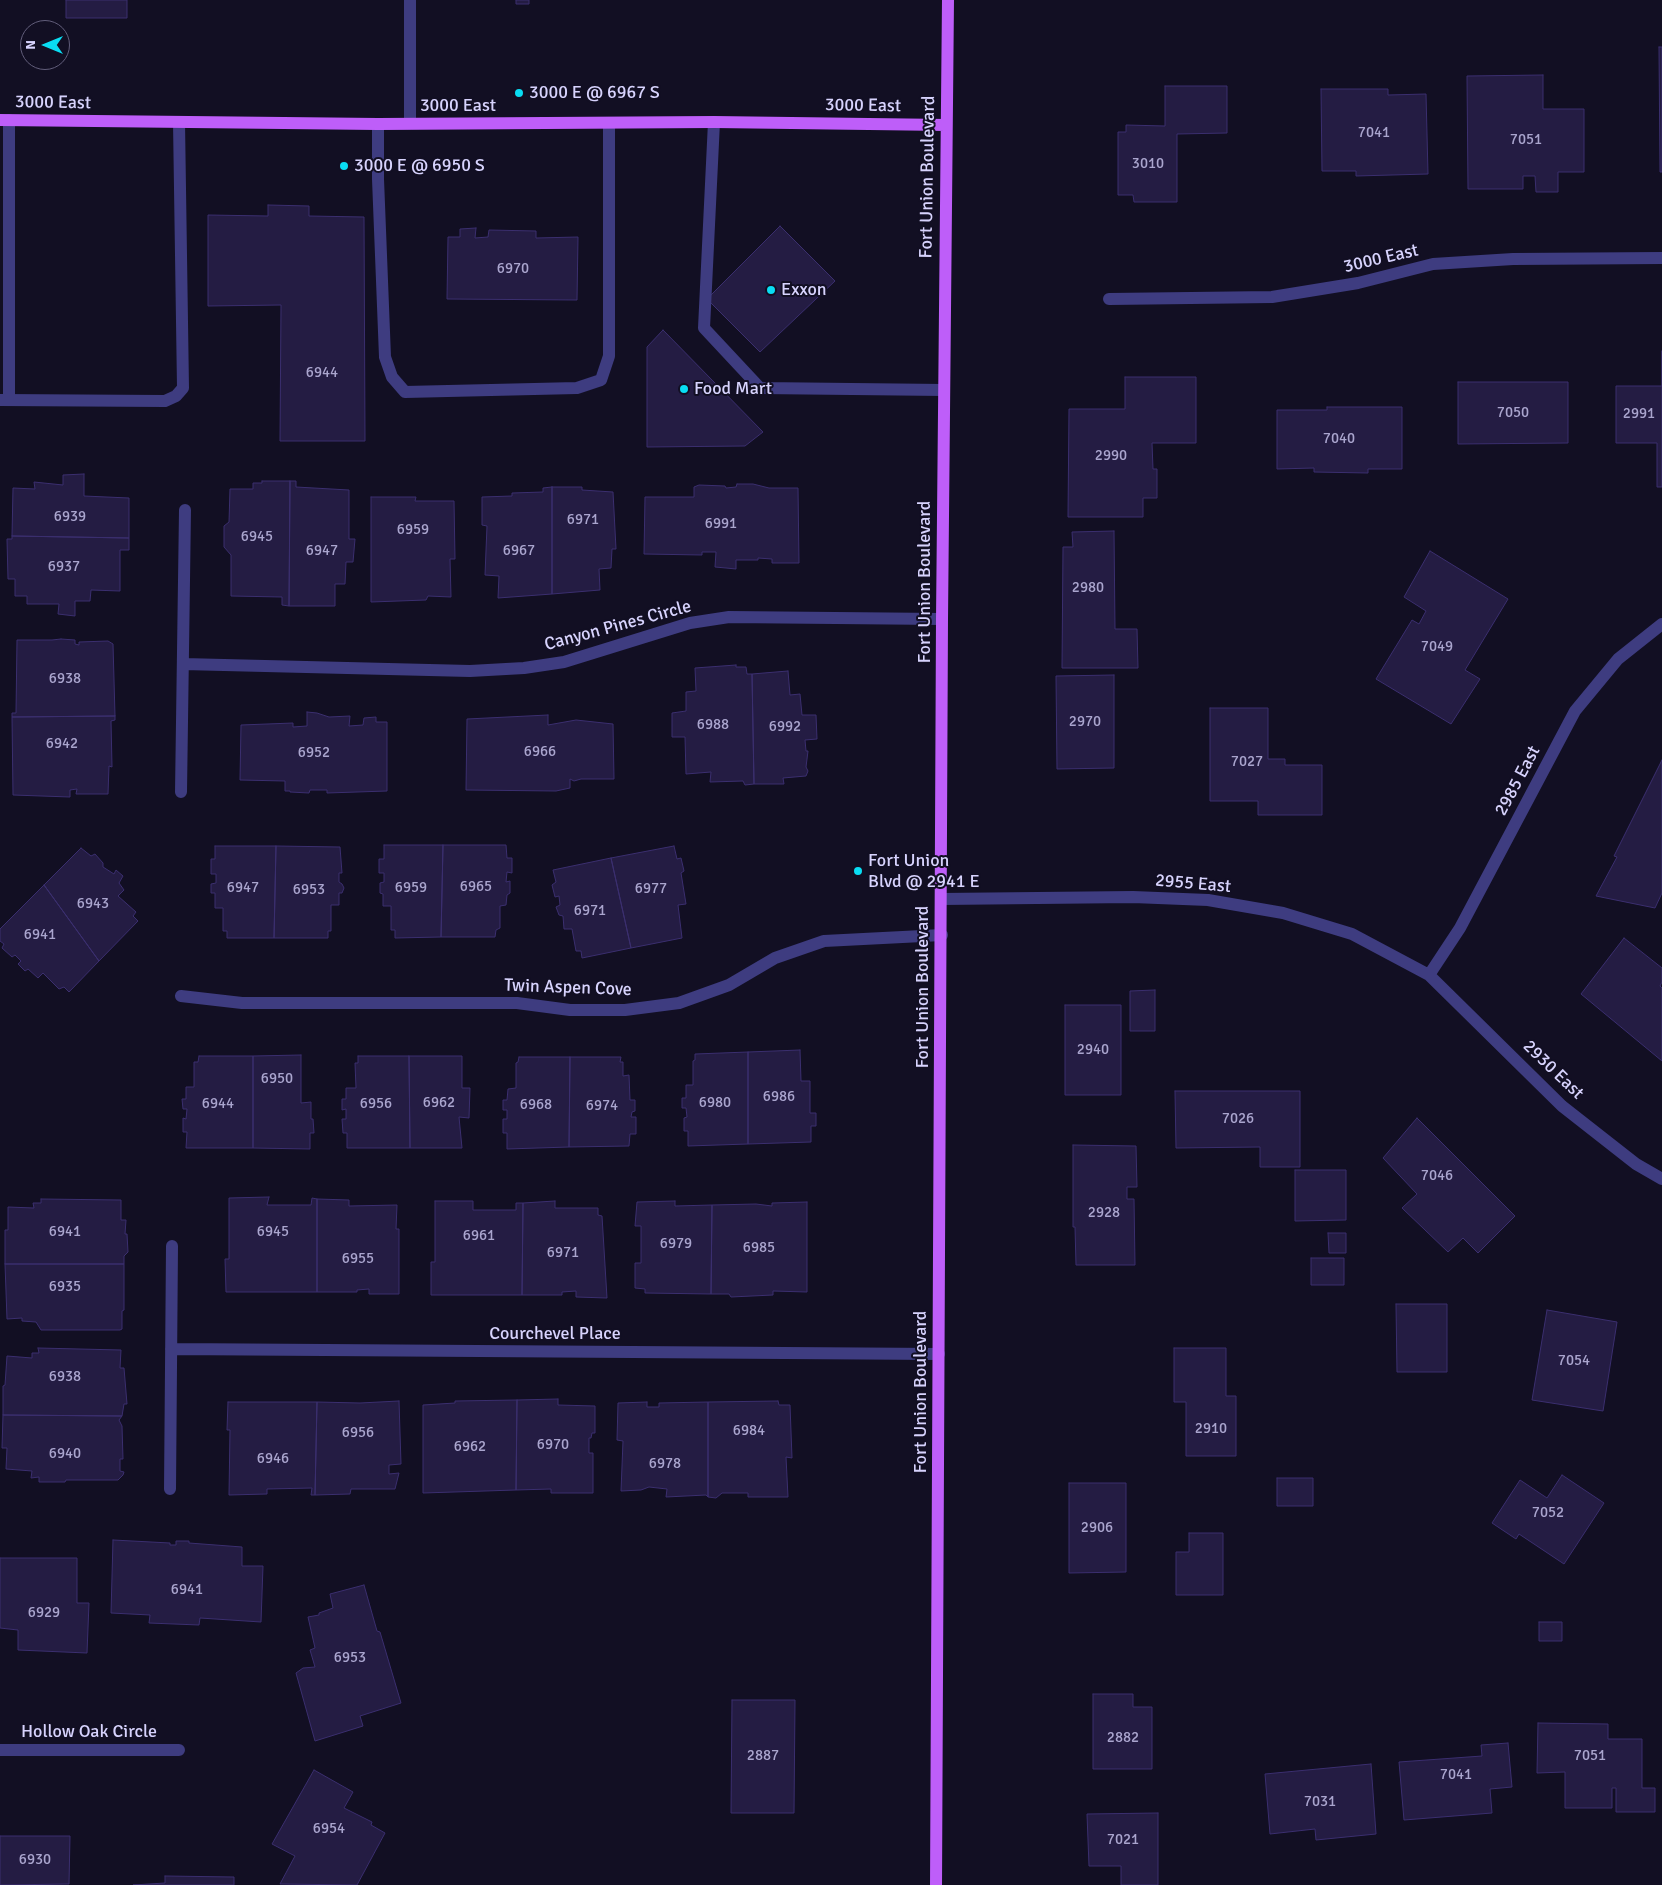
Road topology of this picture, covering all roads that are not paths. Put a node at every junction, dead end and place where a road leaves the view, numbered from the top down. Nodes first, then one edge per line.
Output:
1 (410, 0) edge
2 (948, 0) edge
3 (4, 120) edge
4 (179, 122) junction
5 (714, 122) junction
6 (410, 123) junction
7 (609, 123) junction
8 (378, 124) junction
9 (946, 125) junction
10 (1662, 258) edge
11 (1109, 299) dead end
12 (944, 390) junction
13 (5, 400) edge
14 (185, 510) dead end
15 (942, 620) junction
16 (1662, 624) edge
17 (183, 664) junction
18 (181, 792) dead end
19 (941, 898) junction
20 (942, 935) junction
21 (1429, 975) junction
22 (181, 996) dead end
23 (1662, 1180) edge
24 (172, 1246) dead end
25 (171, 1349) junction
26 (939, 1354) junction
27 (170, 1489) dead end
28 (0, 1750) edge
29 (178, 1750) dead end
30 (936, 1885) edge

1 - 6 street
2 - 9 main road, Fort Union Boulevard
3 - 4 main road, 3000 East
3 - 13 street
4 - 8 main road, 3000 East
4 - 13 street
5 - 7 main road, 3000 East
5 - 9 main road, 3000 East
5 - 12 street
6 - 7 main road, 3000 East
6 - 8 main road, 3000 East
7 - 8 street
9 - 12 main road, Fort Union Boulevard
10 - 11 street, 3000 East
12 - 15 main road, Fort Union Boulevard
14 - 17 street
15 - 17 street, Canyon Pines Circle
15 - 19 main road, Fort Union Boulevard
16 - 21 street, 2985 East
17 - 18 street
19 - 20 main road, Fort Union Boulevard
19 - 21 street, 2955 East
20 - 22 street, Twin Aspen Cove
20 - 26 main road, Fort Union Boulevard
21 - 23 street, 2930 East
24 - 25 street
25 - 26 street, Courchevel Place
25 - 27 street
26 - 30 main road, Fort Union Boulevard
28 - 29 street, Hollow Oak Circle

